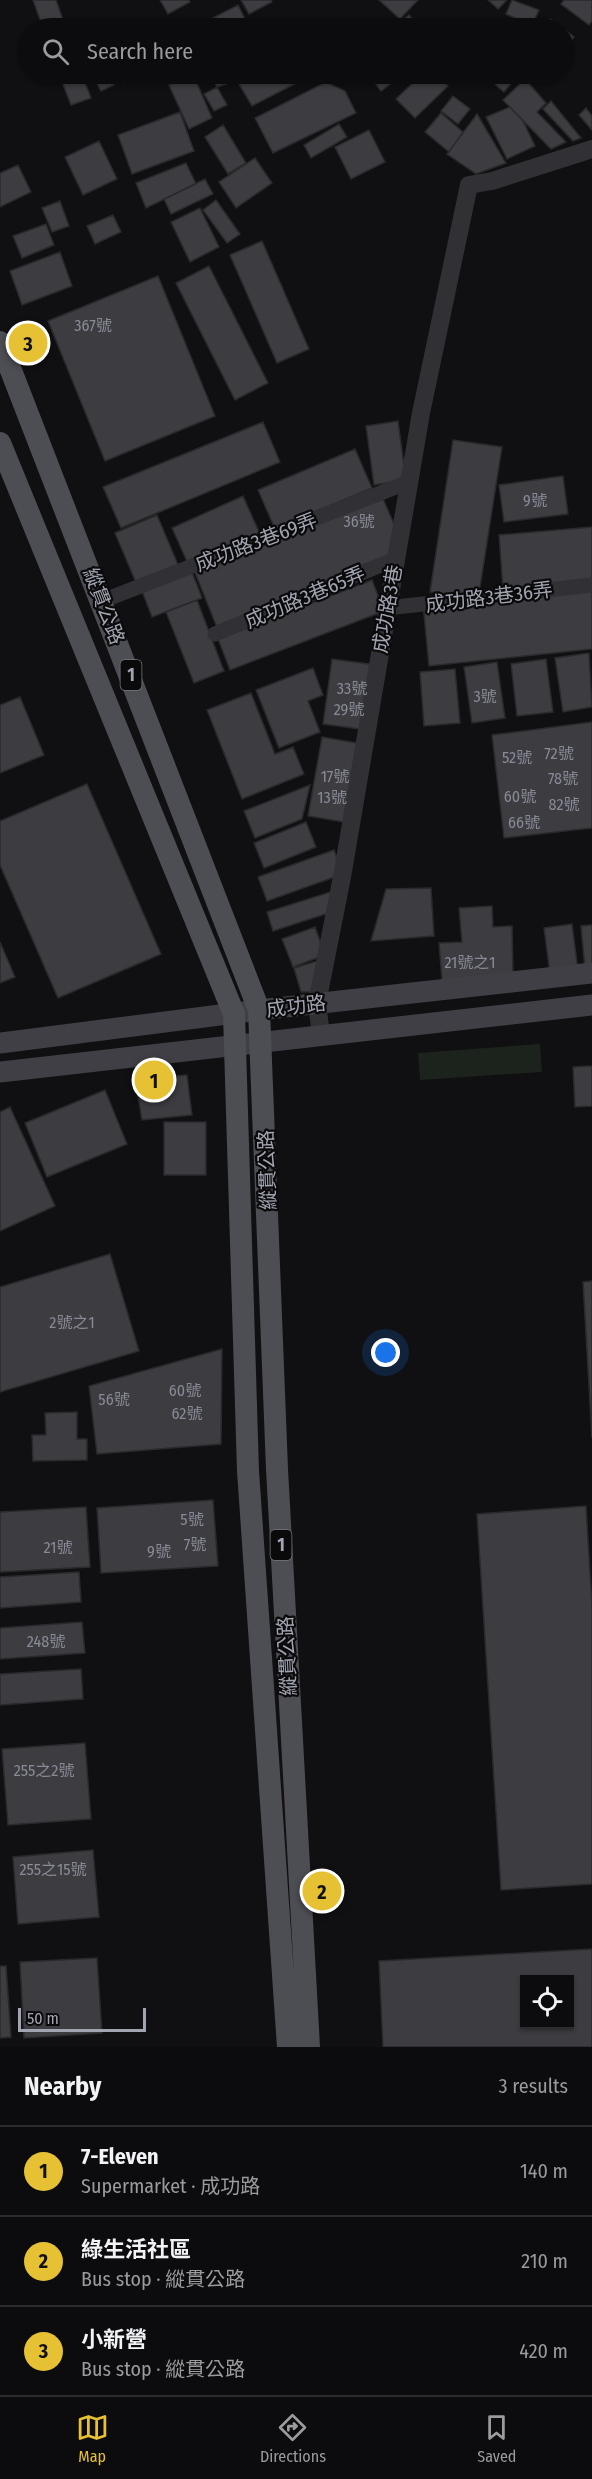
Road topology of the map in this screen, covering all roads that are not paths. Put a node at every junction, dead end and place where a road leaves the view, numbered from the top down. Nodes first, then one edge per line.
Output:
1 (592, 148) edge
2 (0, 342) edge
3 (0, 443) edge
4 (409, 482) junction
5 (395, 559) junction
6 (592, 585) edge
7 (102, 601) junction
8 (387, 608) junction
9 (215, 634) dead end
10 (592, 973) edge
11 (317, 1003) junction
12 (592, 1005) edge
13 (260, 1010) junction
14 (234, 1014) junction
15 (321, 1035) junction
16 (262, 1042) junction
17 (0, 1043) edge
18 (237, 1044) junction
19 (0, 1072) edge
20 (288, 2047) edge
21 (309, 2047) edge

1 - 4 street, 成功路3巷
2 - 7 main road, 縱貫公路 / 1
3 - 14 main road, 縱貫公路 / 1
4 - 5 street, 成功路3巷
4 - 7 street, 成功路3巷69弄
5 - 8 street, 成功路3巷
5 - 9 street, 成功路3巷65弄
6 - 8 street, 成功路3巷36弄
7 - 13 main road, 縱貫公路 / 1
8 - 11 street, 成功路3巷
10 - 11 main road, 成功路
11 - 13 main road, 成功路
11 - 15 street, 成功路3巷
12 - 15 main road, 成功路
13 - 14 main road, 成功路
13 - 16 main road, 縱貫公路 / 1
14 - 17 main road, 成功路
14 - 18 main road, 縱貫公路 / 1
15 - 16 main road, 成功路
16 - 18 main road, 成功路
16 - 21 main road, 縱貫公路 / 1
18 - 19 main road, 成功路
18 - 20 main road, 縱貫公路 / 1

